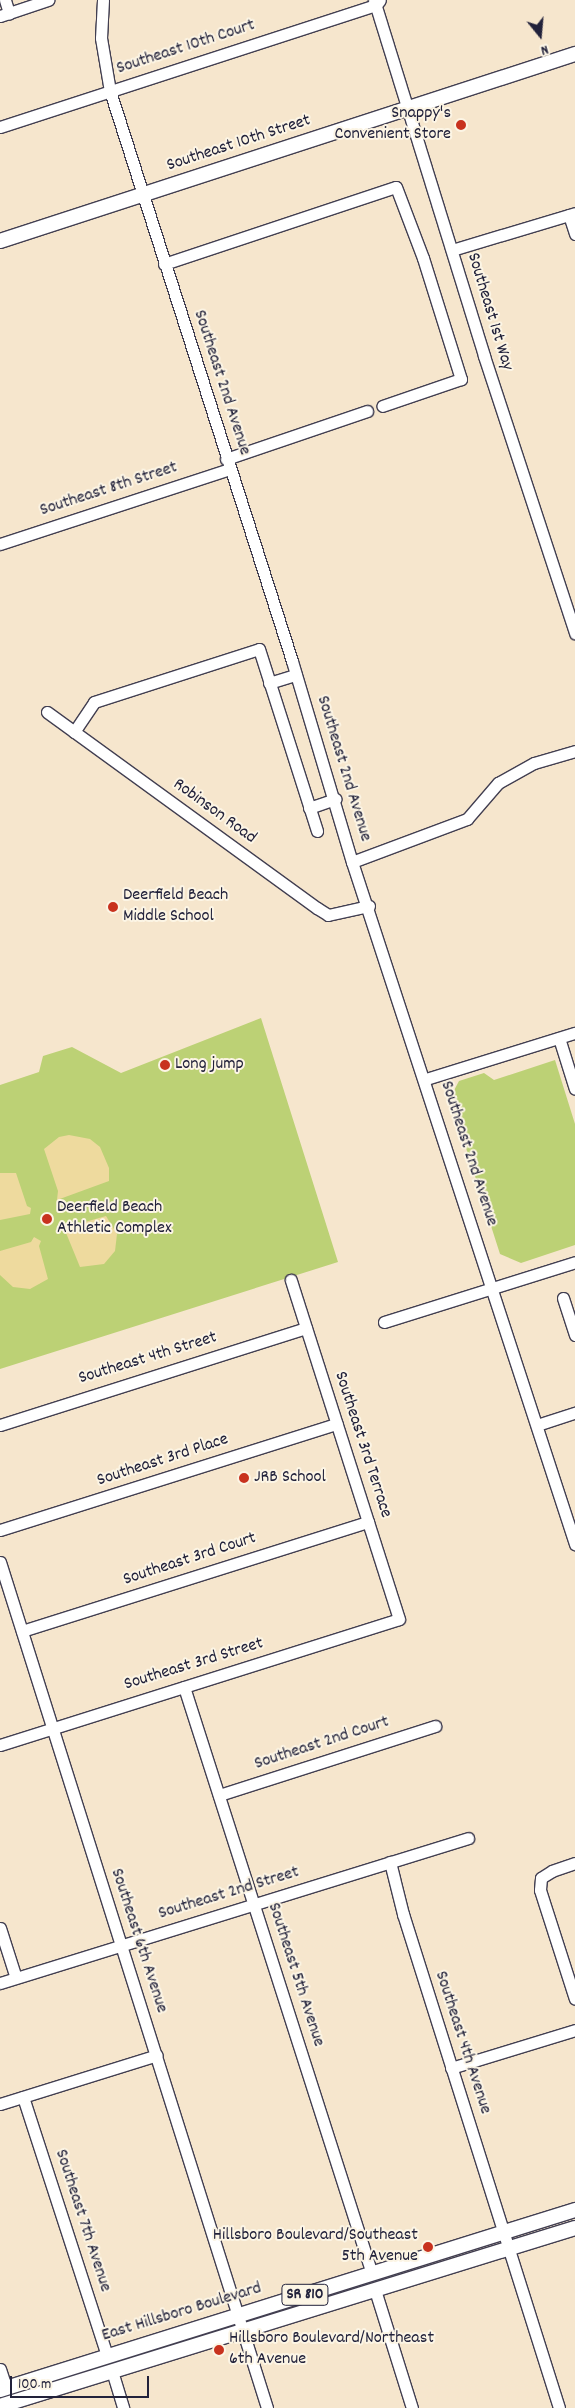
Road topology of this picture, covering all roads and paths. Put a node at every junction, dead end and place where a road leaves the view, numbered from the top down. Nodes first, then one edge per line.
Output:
1 (6, 0) edge
2 (48, 0) edge
3 (103, 0) edge
4 (377, 2) edge
5 (5, 14) edge
6 (575, 54) edge
7 (110, 91) junction
8 (408, 109) junction
9 (0, 127) edge
10 (142, 195) junction
11 (572, 214) edge
12 (575, 234) edge
13 (0, 241) edge
14 (452, 250) junction
15 (164, 264) junction
16 (382, 406) dead end
17 (366, 411) dead end
18 (228, 464) junction
19 (0, 544) edge
20 (575, 633) edge
21 (296, 675) junction
22 (269, 683) junction
23 (47, 712) dead end
24 (74, 732) junction
25 (575, 751) edge
26 (334, 799) junction
27 (309, 808) junction
28 (317, 831) dead end
29 (352, 862) junction
30 (368, 906) junction
31 (575, 1033) edge
32 (558, 1038) junction
33 (426, 1079) junction
34 (575, 1090) edge
35 (575, 1262) edge
36 (291, 1280) dead end
37 (493, 1288) junction
38 (563, 1298) dead end
39 (384, 1322) dead end
40 (306, 1328) junction
41 (575, 1335) edge
42 (575, 1414) edge
43 (336, 1424) junction
44 (0, 1425) edge
45 (537, 1425) junction
46 (368, 1522) junction
47 (0, 1530) edge
48 (575, 1544) edge
49 (0, 1562) edge
50 (399, 1619) joint
51 (22, 1631) junction
52 (184, 1687) junction
53 (435, 1726) dead end
54 (53, 1728) junction
55 (0, 1745) edge
56 (219, 1795) junction
57 (468, 1838) dead end
58 (390, 1862) junction
59 (575, 1863) edge
60 (254, 1904) junction
61 (0, 1928) edge
62 (121, 1946) junction
63 (16, 1978) junction
64 (0, 1983) edge
65 (575, 1999) edge
66 (575, 2030) edge
67 (157, 2055) junction
68 (451, 2068) junction
69 (23, 2097) junction
70 (0, 2104) edge
71 (575, 2210) edge
72 (575, 2228) edge
73 (504, 2233) junction
74 (508, 2248) junction
75 (372, 2274) junction
76 (375, 2290) junction
77 (238, 2316) junction
78 (243, 2331) junction
79 (107, 2356) junction
80 (73, 2367) junction
81 (0, 2369) edge
82 (112, 2372) junction
83 (59, 2388) junction
84 (3, 2389) edge
85 (0, 2406) edge
86 (122, 2408) edge
87 (267, 2408) edge
88 (412, 2408) edge
89 (558, 2408) edge

1 - 5 street
2 - 5 street
3 - 7 street, Southeast 2nd Avenue
4 - 7 street, Southeast 10th Court
4 - 8 street, Southeast 1st Way
6 - 8 main road, Southeast 10th Street
7 - 9 street, Southeast 10th Court
7 - 10 street, Southeast 2nd Avenue
8 - 10 main road, Southeast 10th Street
8 - 14 street, Southeast 1st Way
10 - 13 main road, Southeast 10th Street
10 - 15 street, Southeast 2nd Avenue
11 - 12 street
11 - 14 street
14 - 20 street, Southeast 1st Way
15 - 16 street
15 - 18 street, Southeast 2nd Avenue
17 - 18 street, Southeast 8th Street
18 - 19 street, Southeast 8th Street
18 - 21 street, Southeast 2nd Avenue
21 - 22 street
21 - 26 street, Southeast 2nd Avenue
22 - 24 street
22 - 27 street
23 - 24 street, Robinson Road
24 - 30 street, Robinson Road
25 - 29 street
26 - 27 street
26 - 29 street, Southeast 2nd Avenue
27 - 28 street
29 - 30 street, Southeast 2nd Avenue
30 - 33 street, Southeast 2nd Avenue
31 - 32 street
32 - 33 street
32 - 34 street
33 - 37 street, Southeast 2nd Avenue
35 - 37 street
36 - 40 street, Southeast 3rd Terrace
37 - 39 street
37 - 45 street, Southeast 2nd Avenue
38 - 41 street
40 - 43 street, Southeast 3rd Terrace
40 - 44 street, Southeast 4th Street
42 - 45 street
43 - 46 street, Southeast 3rd Terrace
43 - 47 street, Southeast 3rd Place
45 - 48 street, Southeast 2nd Avenue
46 - 50 street, Southeast 3rd Terrace
46 - 51 street, Southeast 3rd Court
49 - 51 street, Southeast 6th Avenue
50 - 52 street, Southeast 3rd Street
51 - 54 street, Southeast 6th Avenue
52 - 54 street, Southeast 3rd Street
52 - 56 street, Southeast 5th Avenue
53 - 56 street, Southeast 2nd Court
54 - 55 street, Southeast 3rd Street
54 - 62 street, Southeast 6th Avenue
56 - 60 street, Southeast 5th Avenue
57 - 58 street, Southeast 2nd Street
58 - 60 street, Southeast 2nd Street
58 - 68 street, Southeast 4th Avenue
59 - 65 street
60 - 62 street, Southeast 2nd Street
60 - 75 street, Southeast 5th Avenue
61 - 63 street
62 - 63 street, Southeast 2nd Street
62 - 67 street, Southeast 6th Avenue
63 - 64 street, Southeast 2nd Street
66 - 68 street
67 - 69 street
67 - 77 street, Southeast 6th Avenue
68 - 73 street, Southeast 4th Avenue
69 - 70 street
69 - 79 street, Southeast 7th Avenue
71 - 73 main road, East Hillsboro Boulevard / SR 810
72 - 74 main road, East Hillsboro Boulevard / SR 810
73 - 74 street, Southeast 4th Avenue
73 - 75 main road, East Hillsboro Boulevard / SR 810
74 - 76 main road, East Hillsboro Boulevard / SR 810
74 - 89 street, Southeast 4th Avenue
75 - 77 main road, East Hillsboro Boulevard / SR 810
76 - 78 main road, East Hillsboro Boulevard / SR 810
76 - 88 street
77 - 78 street, Southeast 6th Avenue
77 - 79 main road, East Hillsboro Boulevard / SR 810
78 - 82 main road, East Hillsboro Boulevard / SR 810
78 - 87 street, Southeast 6th Avenue
79 - 80 main road, East Hillsboro Boulevard / SR 810
80 - 83 main road
80 - 84 main road, East Hillsboro Boulevard / SR 810
81 - 84 street
82 - 83 main road, East Hillsboro Boulevard / SR 810
82 - 86 street
83 - 85 main road, East Hillsboro Boulevard / SR 810

